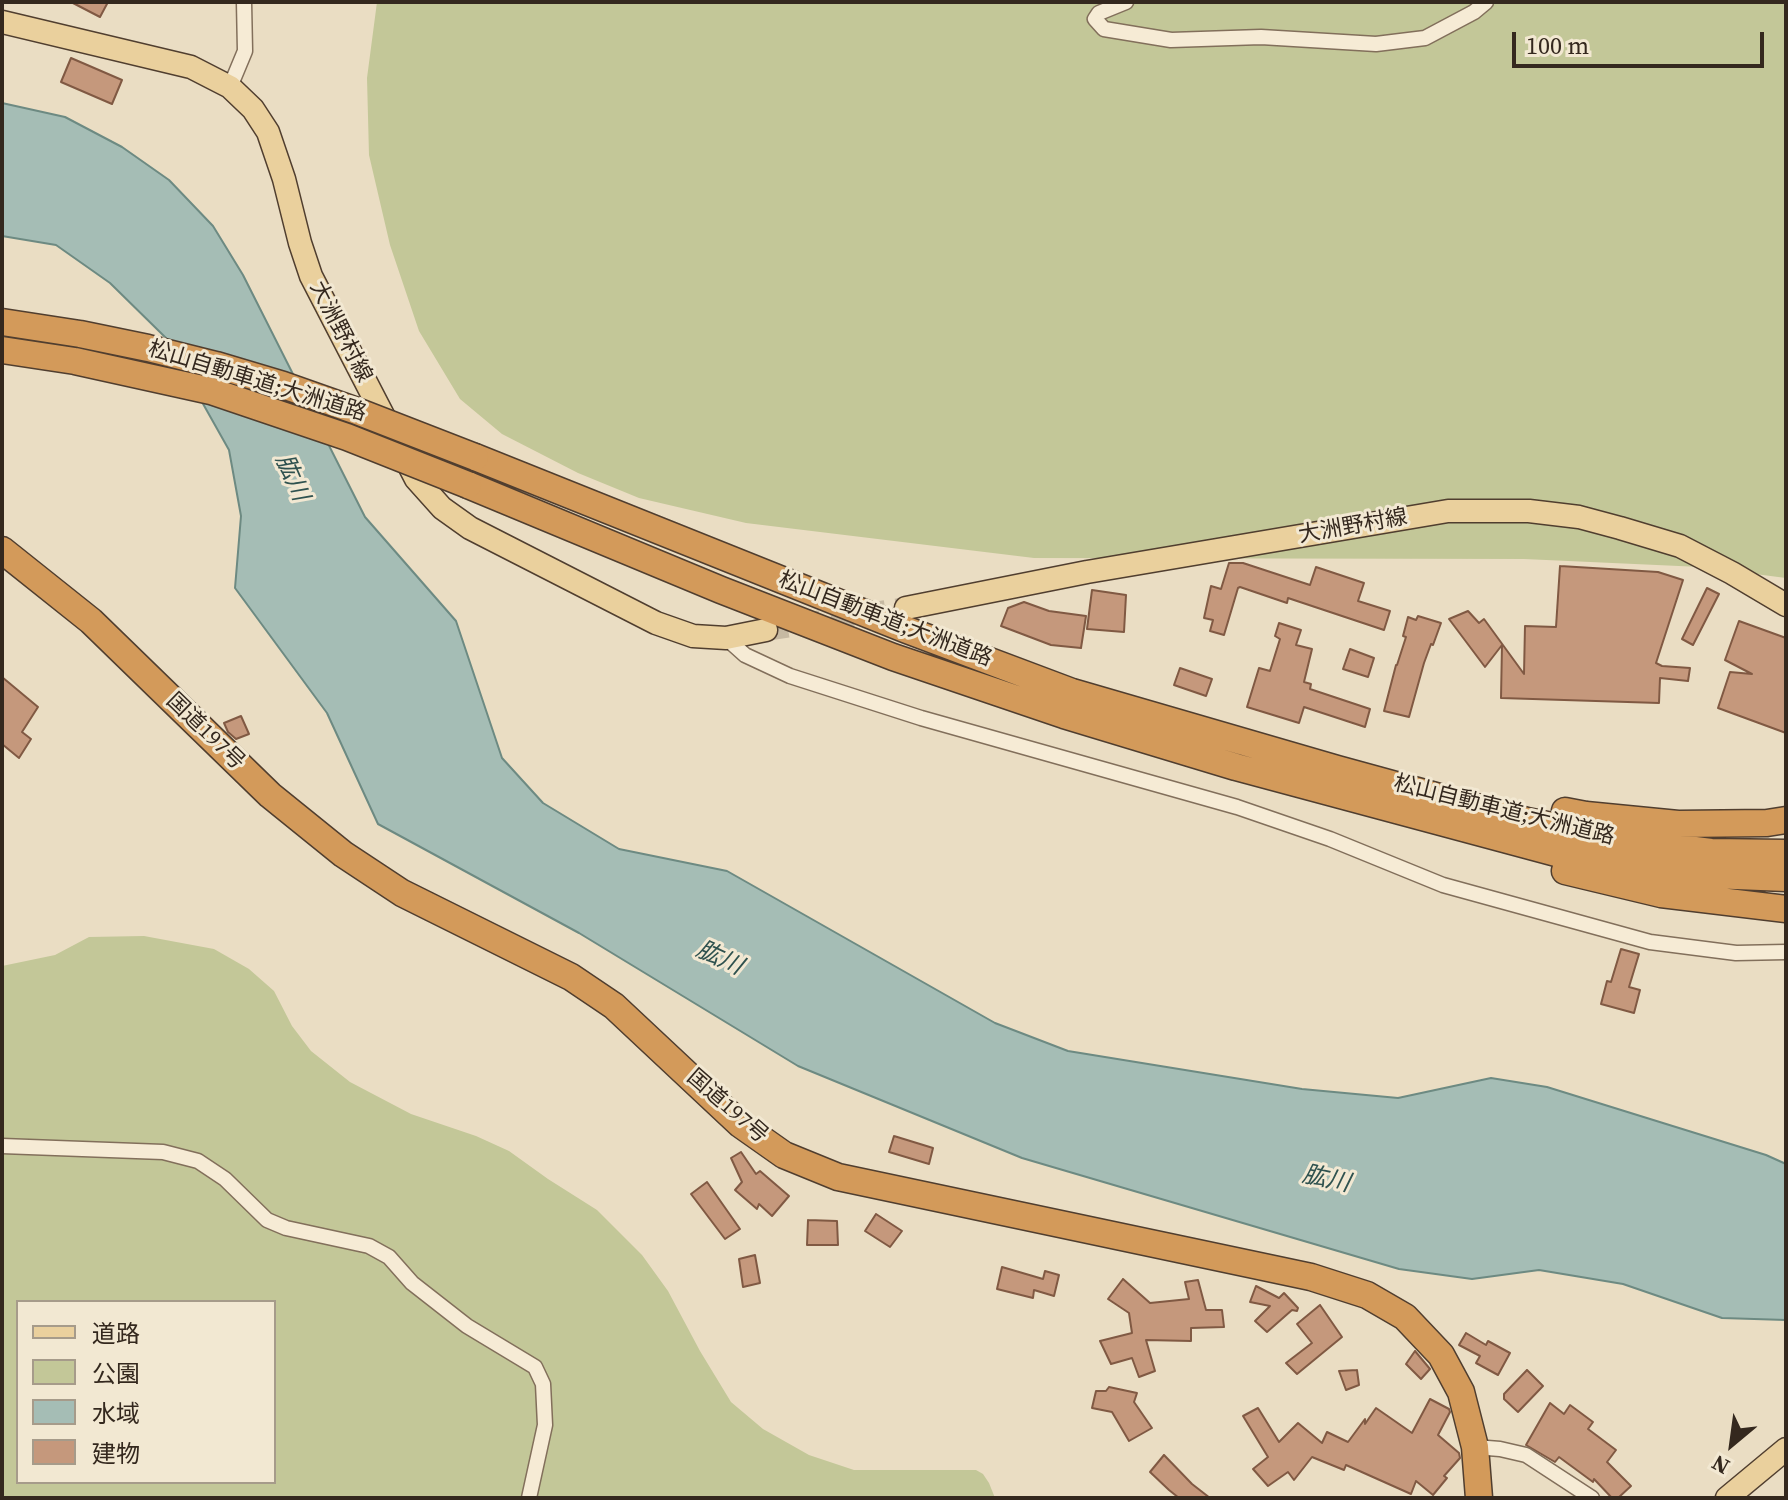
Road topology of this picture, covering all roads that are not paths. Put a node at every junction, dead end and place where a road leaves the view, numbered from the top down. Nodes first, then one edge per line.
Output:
1 (244, 2) edge
2 (1126, 2) edge
3 (1486, 2) edge
4 (2, 22) edge
5 (230, 87) junction
6 (2, 322) edge
7 (2, 350) edge
8 (2, 550) edge
9 (1786, 605) edge
10 (906, 608) tunnel mouth
11 (766, 630) tunnel mouth
12 (726, 638) junction
13 (1337, 769) junction
14 (1341, 795) junction
15 (1786, 820) edge
16 (1786, 853) edge
17 (1786, 878) edge
18 (1786, 909) edge
19 (1786, 952) edge
20 (2, 1146) edge
21 (1475, 1447) junction
22 (1786, 1449) edge
23 (529, 1498) edge
24 (1479, 1498) edge
25 (1592, 1498) edge
26 (1727, 1498) edge

1 - 5 street
2 - 3 street
4 - 5 main road, 大洲野村線
5 - 12 main road, 大洲野村線
6 - 13 highway, 松山自動車道;大洲道路, bridge
7 - 14 highway, 松山自動車道;大洲道路, bridge
8 - 21 highway, 国道197号
9 - 10 main road, 大洲野村線
11 - 12 main road, 大洲野村線
12 - 19 street
13 - 15 highway
13 - 16 highway, 松山自動車道;大洲道路
14 - 17 highway, 松山自動車道;大洲道路
14 - 18 highway
20 - 23 street
21 - 24 highway, 国道197号
21 - 25 street
22 - 26 main road

